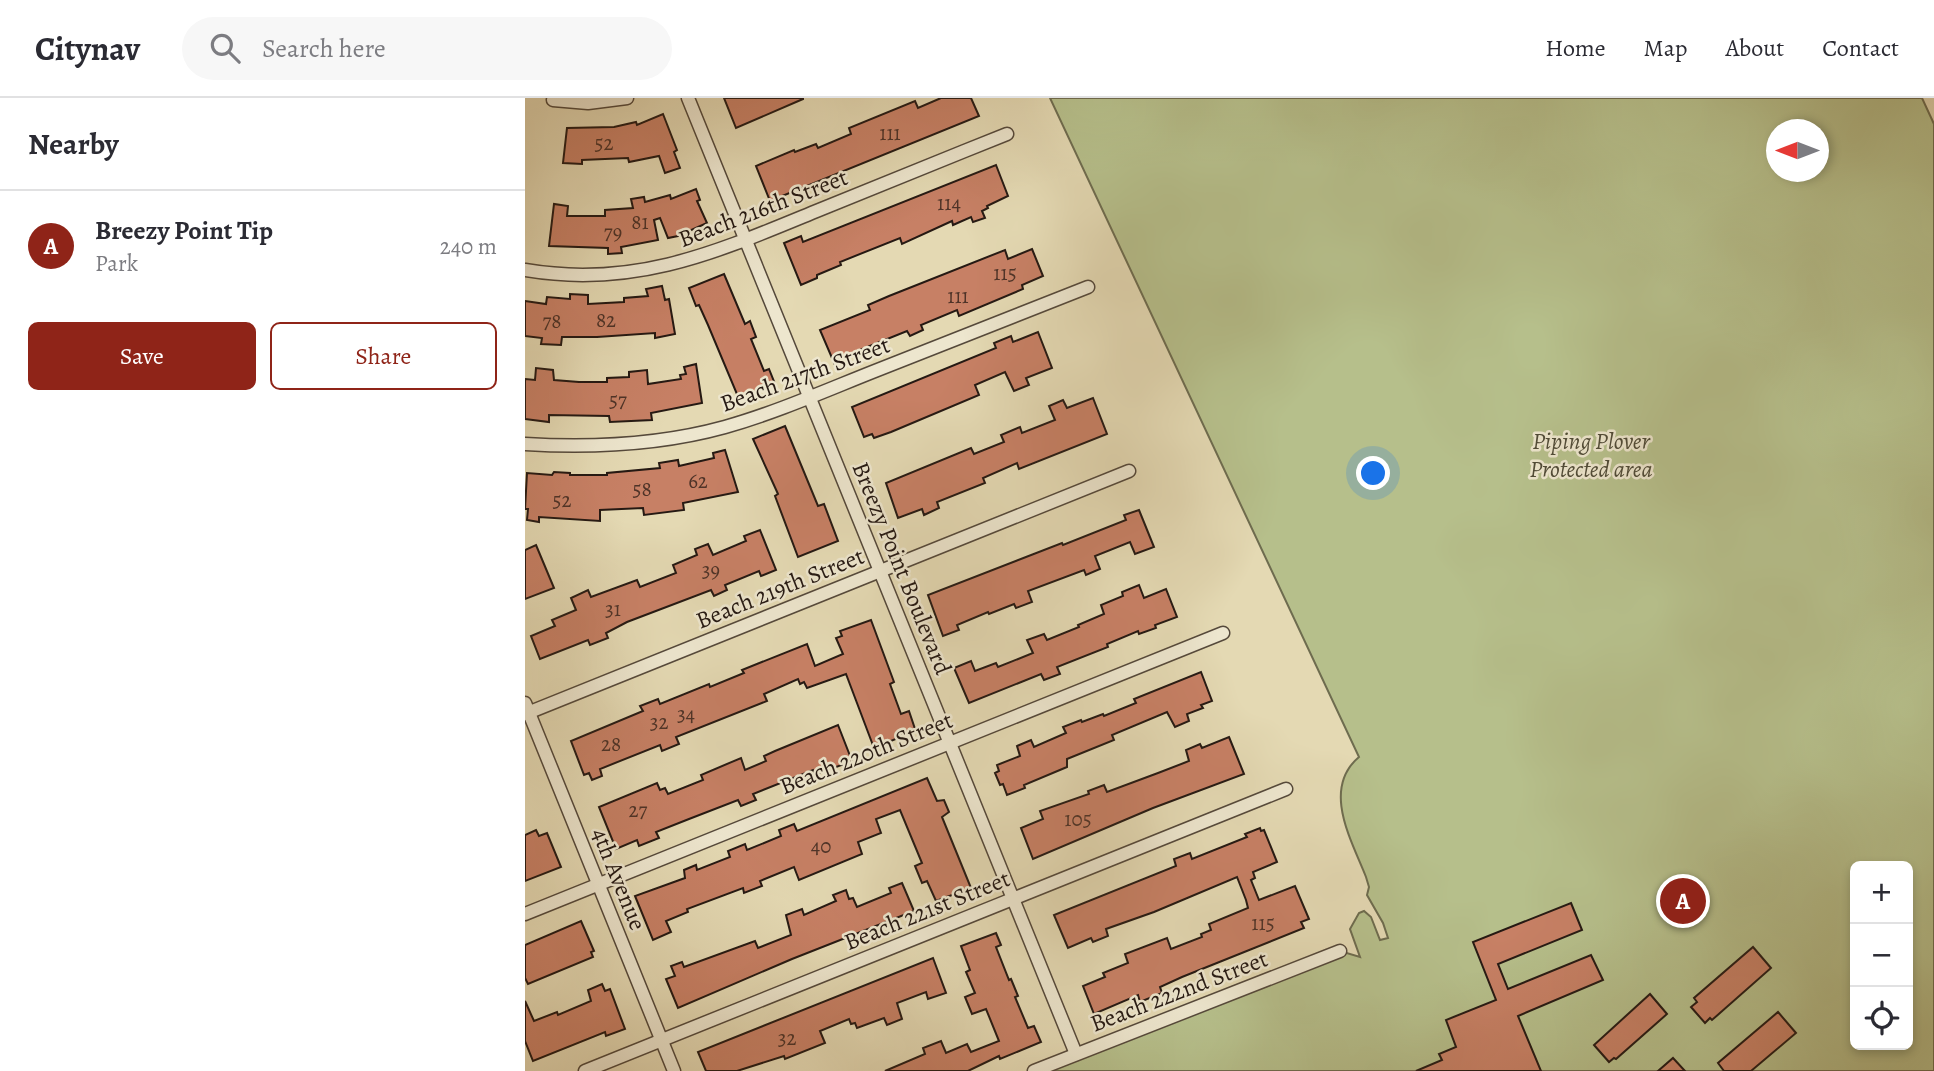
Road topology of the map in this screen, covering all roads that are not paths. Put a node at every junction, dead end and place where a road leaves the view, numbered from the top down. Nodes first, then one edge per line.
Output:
1 (627, 98) edge
2 (688, 98) edge
3 (553, 100) edge
4 (1007, 134) dead end
5 (746, 240) junction
6 (525, 270) edge
7 (1088, 287) dead end
8 (810, 396) junction
9 (525, 443) edge
10 (1129, 471) dead end
11 (881, 570) junction
12 (1223, 633) dead end
13 (526, 709) edge
14 (950, 742) junction
15 (1286, 789) dead end
16 (598, 884) junction
17 (1013, 898) junction
18 (525, 914) edge
19 (1340, 951) dead end
20 (661, 1040) junction
21 (1076, 1054) junction
22 (585, 1071) edge
23 (674, 1071) edge
24 (1034, 1071) edge

1 - 3 street
2 - 5 street, Breezy Point Boulevard
4 - 5 street, Beach 216th Street
5 - 6 street, Beach 216th Street
5 - 8 street, Breezy Point Boulevard
7 - 8 street, Beach 217th Street
8 - 9 street, Beach 217th Street
8 - 11 street, Breezy Point Boulevard
10 - 11 street, Beach 219th Street
11 - 13 street, Beach 219th Street
11 - 14 street, Breezy Point Boulevard
12 - 14 street, Beach 220th Street
13 - 16 street, 4th Avenue
14 - 16 street, Beach 220th Street
14 - 17 street, Breezy Point Boulevard
15 - 17 street, Beach 221st Street
16 - 18 street, Beach 220th Street
16 - 20 street, 4th Avenue
17 - 20 street, Beach 221st Street
17 - 21 street, Breezy Point Boulevard
19 - 21 street, Beach 222nd Street
20 - 22 street, Beach 221st Street
20 - 23 street, 4th Avenue
21 - 24 street, Beach 222nd Street

